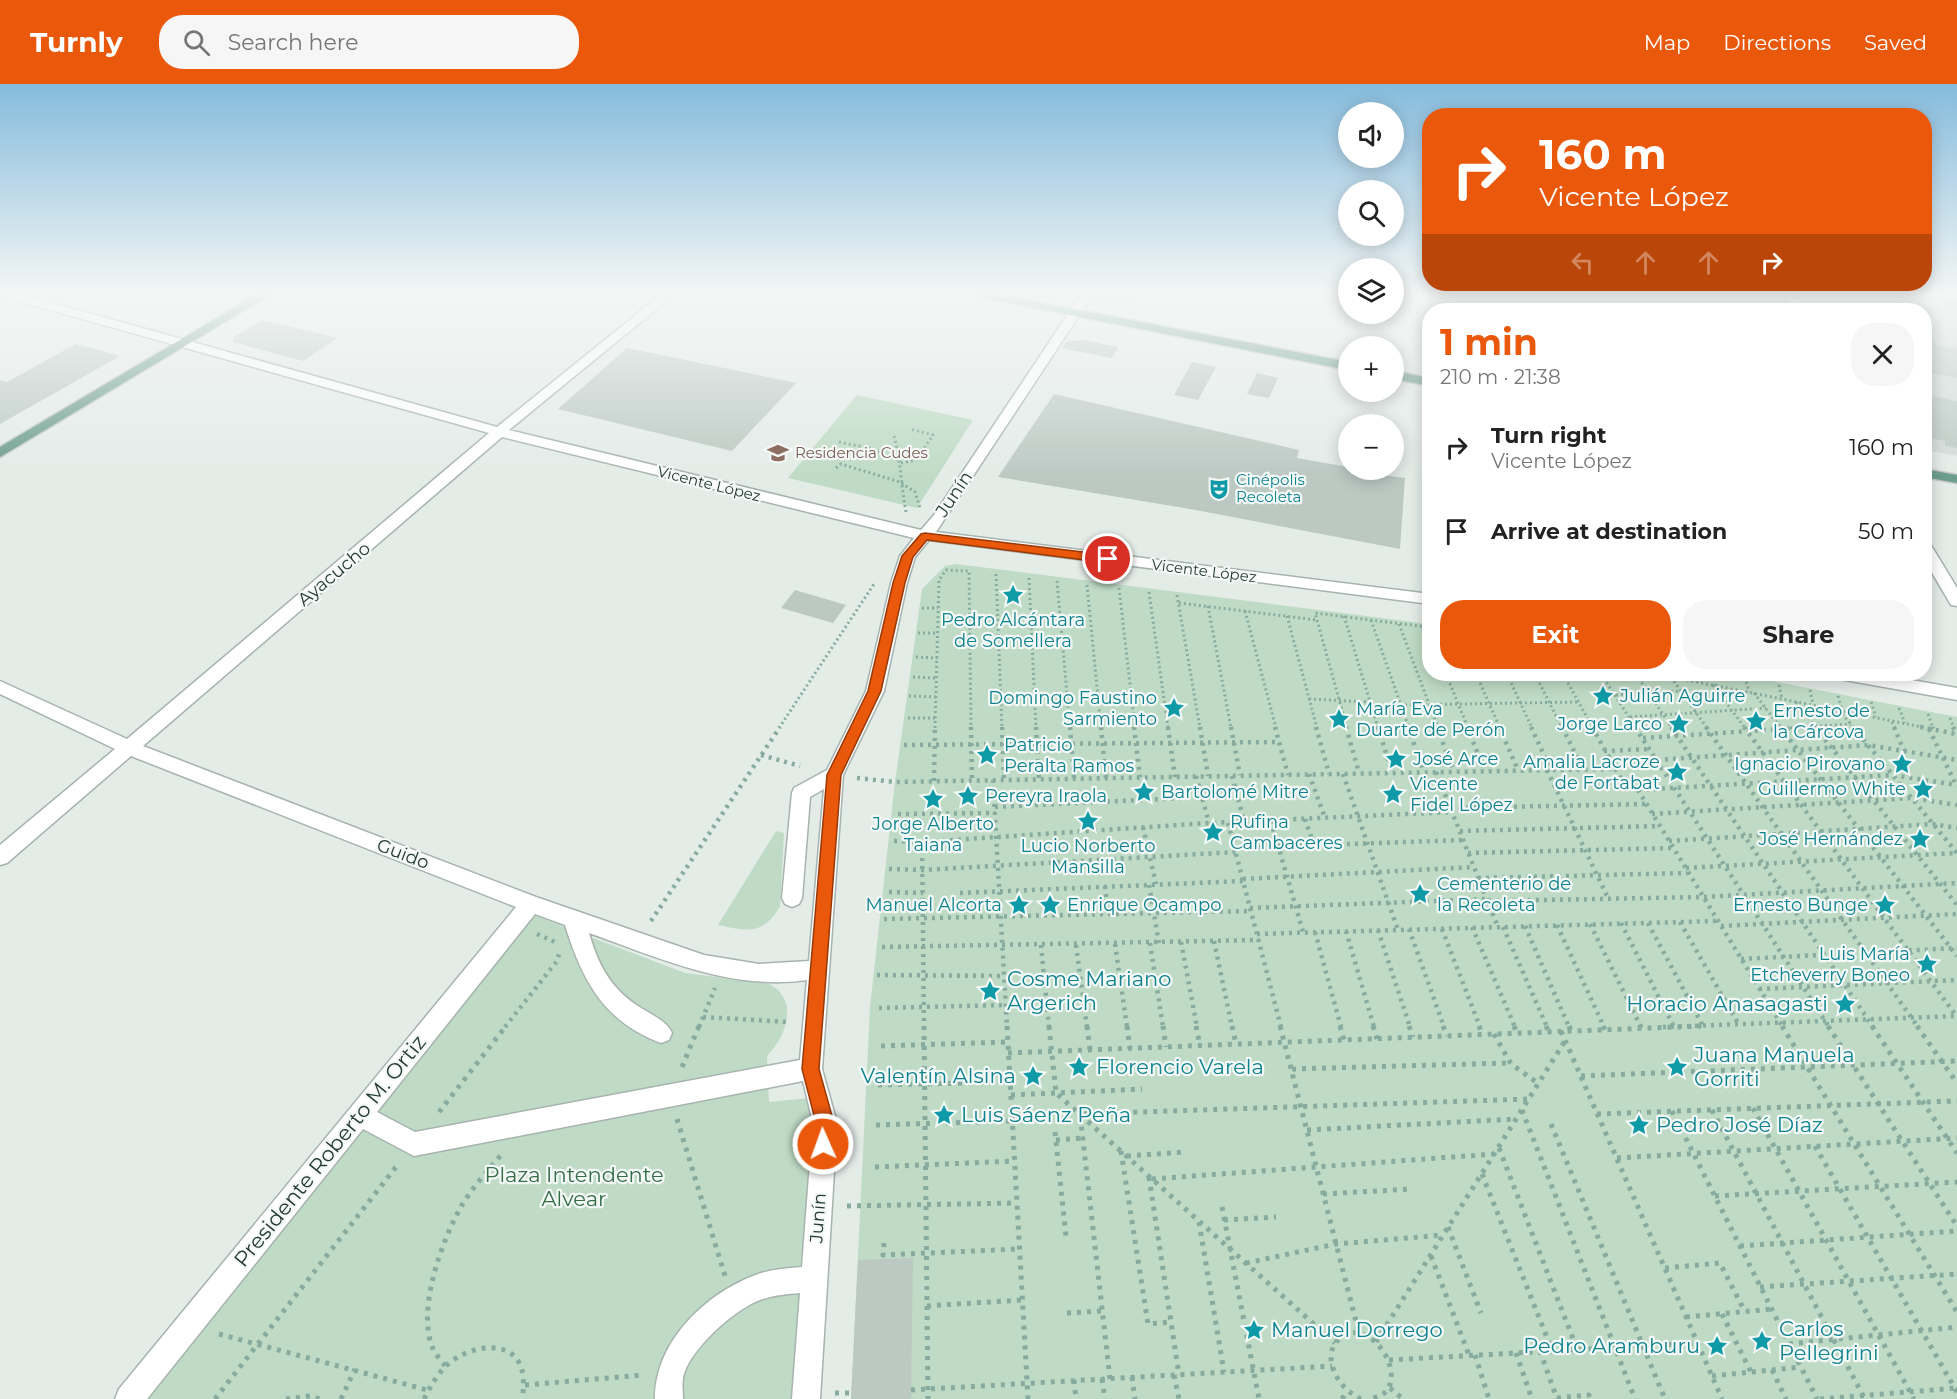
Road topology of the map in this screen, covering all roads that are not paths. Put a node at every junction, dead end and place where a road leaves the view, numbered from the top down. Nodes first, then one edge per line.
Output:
1 (164, 354) edge
2 (227, 354) edge
3 (595, 354) edge
4 (1044, 354) edge
5 (1286, 354) edge
6 (1338, 364) edge
7 (1404, 377) edge
8 (1422, 380) edge
9 (499, 432) junction
10 (0, 453) edge
11 (1932, 474) edge
12 (1957, 479) edge
13 (916, 535) junction
14 (1932, 559) edge
15 (1422, 598) edge
16 (1957, 601) edge
17 (1884, 681) edge
18 (0, 687) edge
19 (1957, 694) edge
20 (130, 748) junction
21 (834, 775) junction
22 (0, 857) edge
23 (792, 898) dead end
24 (531, 904) junction
25 (574, 919) junction
26 (819, 969) junction
27 (660, 1033) dead end
28 (811, 1069) junction
29 (359, 1115) junction
30 (814, 1279) junction
31 (129, 1399) edge
32 (669, 1399) edge
33 (806, 1399) edge

1 - 10 main road
2 - 9 street, Vicente López
3 - 9 street, Ayacucho
4 - 13 street, Junín
5 - 6 main road
7 - 8 main road
9 - 13 street, Vicente López
9 - 20 street, Ayacucho
11 - 12 main road
13 - 15 street, Vicente López
13 - 21 street, Junín
14 - 16 street
17 - 19 street
18 - 20 street, Guido
20 - 22 street, Ayacucho
20 - 24 street, Guido
21 - 23 street
21 - 26 street, Junín
24 - 25 street, Guido
24 - 29 street, Presidente Roberto M. Ortiz
25 - 26 street, Guido
25 - 27 street
26 - 28 street, Junín
28 - 29 street
28 - 30 street, Junín
29 - 31 street, Presidente Roberto M. Ortiz
30 - 32 street
30 - 33 street, Junín

